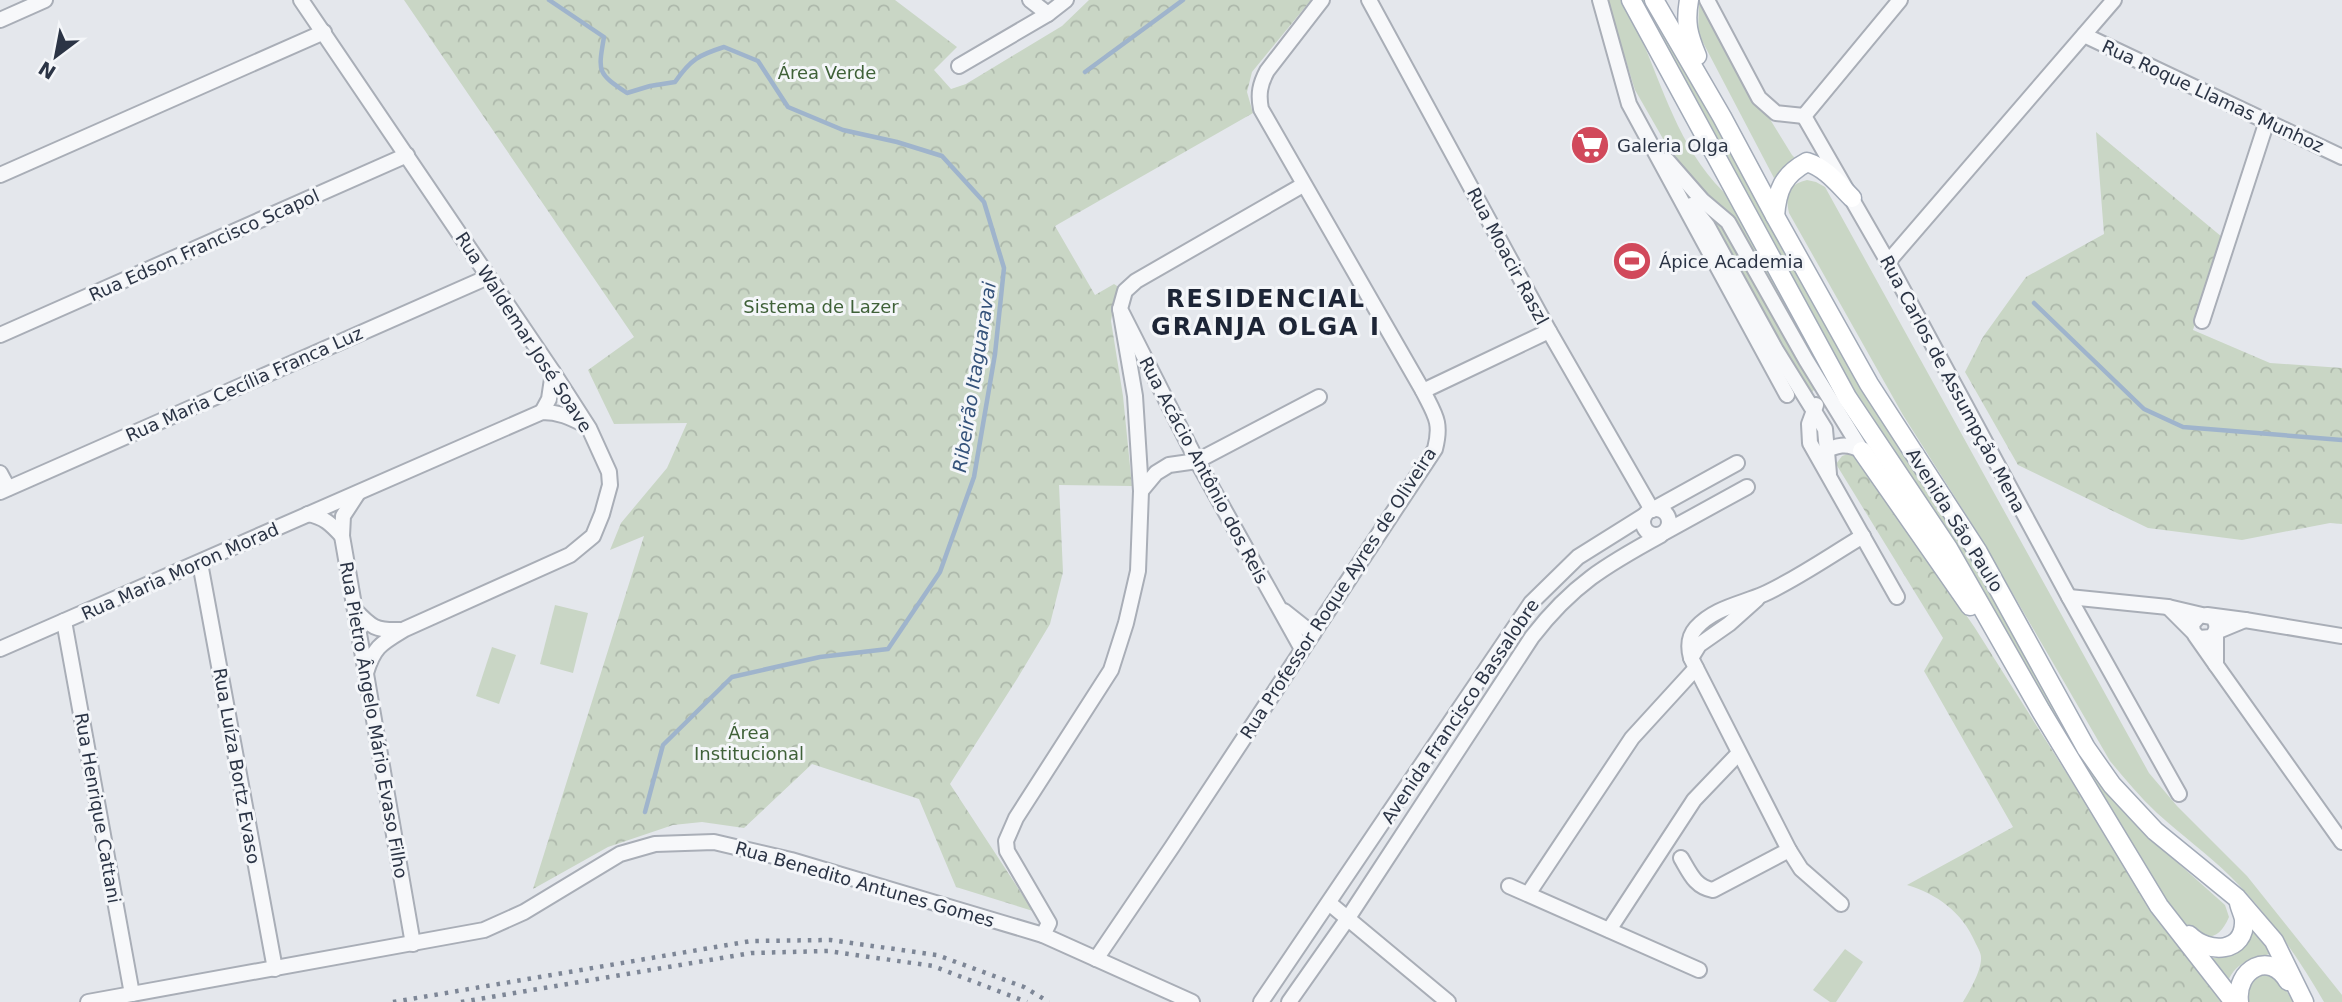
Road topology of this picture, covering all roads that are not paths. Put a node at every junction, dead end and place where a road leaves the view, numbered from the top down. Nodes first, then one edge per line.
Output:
1 (45, 0) edge
2 (301, 0) edge
3 (1030, 0) edge
4 (1066, 0) edge
5 (1322, 0) edge
6 (1370, 0) edge
7 (1601, 0) edge
8 (1631, 0) edge
9 (1654, 0) edge
10 (1689, 0) edge
11 (1707, 0) edge
12 (1900, 0) edge
13 (2114, 0) edge
14 (1048, 14) junction
15 (0, 20) edge
16 (324, 32) junction
17 (2084, 35) junction
18 (959, 66) dead end
19 (1629, 104) junction
20 (1804, 116) junction
21 (1722, 117) junction
22 (2267, 121) junction
23 (407, 155) junction
24 (2342, 157) edge
25 (0, 175) edge
26 (1303, 185) junction
27 (1852, 198) junction
28 (1681, 200) junction
29 (1774, 216) junction
30 (1888, 262) junction
31 (488, 277) junction
32 (1120, 309) junction
33 (2202, 321) dead end
34 (1549, 331) junction
35 (0, 335) edge
36 (1806, 360) junction
37 (553, 372) junction
38 (1423, 391) junction
39 (1787, 395) dead end
40 (1319, 397) dead end
41 (1813, 410) junction
42 (542, 412) junction
43 (589, 428) junction
44 (1862, 451) junction
45 (1822, 452) junction
46 (1197, 461) junction
47 (1737, 463) dead end
48 (0, 472) edge
49 (1747, 487) dead end
50 (4, 490) edge
51 (1141, 491) junction
52 (359, 492) junction
53 (1648, 512) junction
54 (308, 514) junction
55 (1663, 533) junction
56 (342, 536) junction
57 (1863, 537) junction
58 (200, 563) junction
59 (1897, 597) dead end
60 (2069, 597) junction
61 (1278, 607) junction
62 (2168, 607) junction
63 (355, 610) junction
64 (2205, 615) junction
65 (2245, 620) junction
66 (64, 621) junction
67 (405, 629) junction
68 (2216, 632) junction
69 (1313, 634) junction
70 (2194, 634) junction
71 (2342, 636) edge
72 (0, 649) edge
73 (1303, 649) junction
74 (1693, 663) junction
75 (2216, 665) junction
76 (366, 673) junction
77 (2041, 711) junction
78 (1738, 754) junction
79 (2179, 794) dead end
80 (2342, 842) edge
81 (1788, 850) junction
82 (1681, 858) dead end
83 (1509, 886) dead end
84 (1528, 894) junction
85 (2237, 898) junction
86 (1329, 903) junction
87 (1841, 904) dead end
88 (2159, 906) junction
89 (1348, 918) junction
90 (1609, 930) junction
91 (1043, 935) junction
92 (413, 944) junction
93 (1096, 958) junction
94 (275, 969) junction
95 (1699, 970) dead end
96 (132, 994) junction
97 (88, 1002) edge
98 (1192, 1002) edge
99 (1261, 1002) edge
100 (1289, 1002) edge
101 (1448, 1002) edge
102 (2236, 1002) edge
103 (2302, 1002) edge

1 - 15 street
2 - 16 street, Rua Waldemar José Soave
3 - 14 street
4 - 14 street
5 - 26 street, Rua Professor Roque Ayres de Oliveira
6 - 34 street, Rua Moacir Raszl
7 - 19 street
8 - 77 main road, Avenida São Paulo
9 - 21 main road, Avenida São Paulo
10 - 21 main road
11 - 20 street
12 - 20 street
13 - 17 street
14 - 18 street
16 - 23 street, Rua Waldemar José Soave
16 - 25 street
17 - 22 street, Rua Roque Llamas Munhoz
17 - 30 street
19 - 28 street
19 - 36 street
20 - 27 street, Rua Carlos de Assumpção Mena
21 - 29 main road, Avenida São Paulo
22 - 24 street, Rua Roque Llamas Munhoz
22 - 33 street
23 - 31 street, Rua Waldemar José Soave
23 - 35 street, Rua Edson Francisco Scapol
26 - 32 street
26 - 38 street, Rua Professor Roque Ayres de Oliveira
27 - 29 main road
27 - 30 street, Rua Carlos de Assumpção Mena
28 - 39 street
28 - 41 street
29 - 85 main road, Avenida São Paulo
30 - 60 street, Rua Carlos de Assumpção Mena
31 - 37 street, Rua Waldemar José Soave
31 - 50 street, Rua Maria Cecília Franca Luz
32 - 46 street, Rua Acácio Antônio dos Reis
32 - 51 street
34 - 38 street
34 - 53 street, Rua Moacir Raszl
36 - 41 street
36 - 44 street
37 - 42 street
37 - 43 street, Rua Waldemar José Soave
38 - 69 street, Rua Professor Roque Ayres de Oliveira
40 - 46 street
41 - 45 street
42 - 43 street
42 - 52 street, Rua Maria Moron Morad
43 - 67 street, Rua Waldemar José Soave
44 - 45 street
44 - 77 main road
45 - 57 street
46 - 51 street
46 - 61 street, Rua Acácio Antônio dos Reis
47 - 53 street, Avenida Francisco Bassalobre
48 - 50 street
49 - 55 street, Avenida Francisco Bassalobre
51 - 91 street
52 - 54 street, Rua Maria Moron Morad
52 - 56 street
53 - 55 street
53 - 55 street
53 - 86 street, Avenida Francisco Bassalobre
54 - 56 street, Rua Pietro Ângelo Mário Evaso Filho
54 - 58 street, Rua Maria Moron Morad
55 - 89 street, Avenida Francisco Bassalobre
56 - 63 street, Rua Pietro Ângelo Mário Evaso Filho
57 - 59 street
57 - 74 street
58 - 66 street, Rua Maria Moron Morad
58 - 94 street, Rua Luíza Bortz Evaso
60 - 62 street
60 - 79 street, Rua Carlos de Assumpção Mena
61 - 69 street, Rua Acácio Antônio dos Reis
61 - 73 street, Rua Acácio Antônio dos Reis
62 - 64 street
62 - 70 street
63 - 67 street, Rua Waldemar José Soave
63 - 76 street, Rua Pietro Ângelo Mário Evaso Filho
64 - 65 street
64 - 68 street
64 - 70 street
65 - 68 street
65 - 71 street
66 - 72 street, Rua Maria Moron Morad
66 - 96 street, Rua Henrique Cattani
67 - 76 street, Rua Waldemar José Soave
68 - 70 street
68 - 75 street
69 - 73 street, Rua Professor Roque Ayres de Oliveira
70 - 75 street
73 - 93 street, Rua Professor Roque Ayres de Oliveira
74 - 78 street
74 - 84 street
75 - 80 street
76 - 92 street, Rua Pietro Ângelo Mário Evaso Filho
77 - 88 main road, Avenida São Paulo
78 - 81 street
78 - 90 street
81 - 82 street
81 - 87 street
83 - 84 street
84 - 90 street
85 - 88 main road
85 - 103 main road, Avenida São Paulo
86 - 89 street
86 - 99 street, Avenida Francisco Bassalobre
88 - 102 main road, Avenida São Paulo
89 - 100 street, Avenida Francisco Bassalobre
89 - 101 street
90 - 95 street
91 - 92 street, Rua Benedito Antunes Gomes
91 - 93 street, Rua Benedito Antunes Gomes
92 - 94 street, Rua Benedito Antunes Gomes
93 - 98 street, Rua Benedito Antunes Gomes
94 - 96 street, Rua Benedito Antunes Gomes
96 - 97 street, Rua Benedito Antunes Gomes
102 - 103 main road

